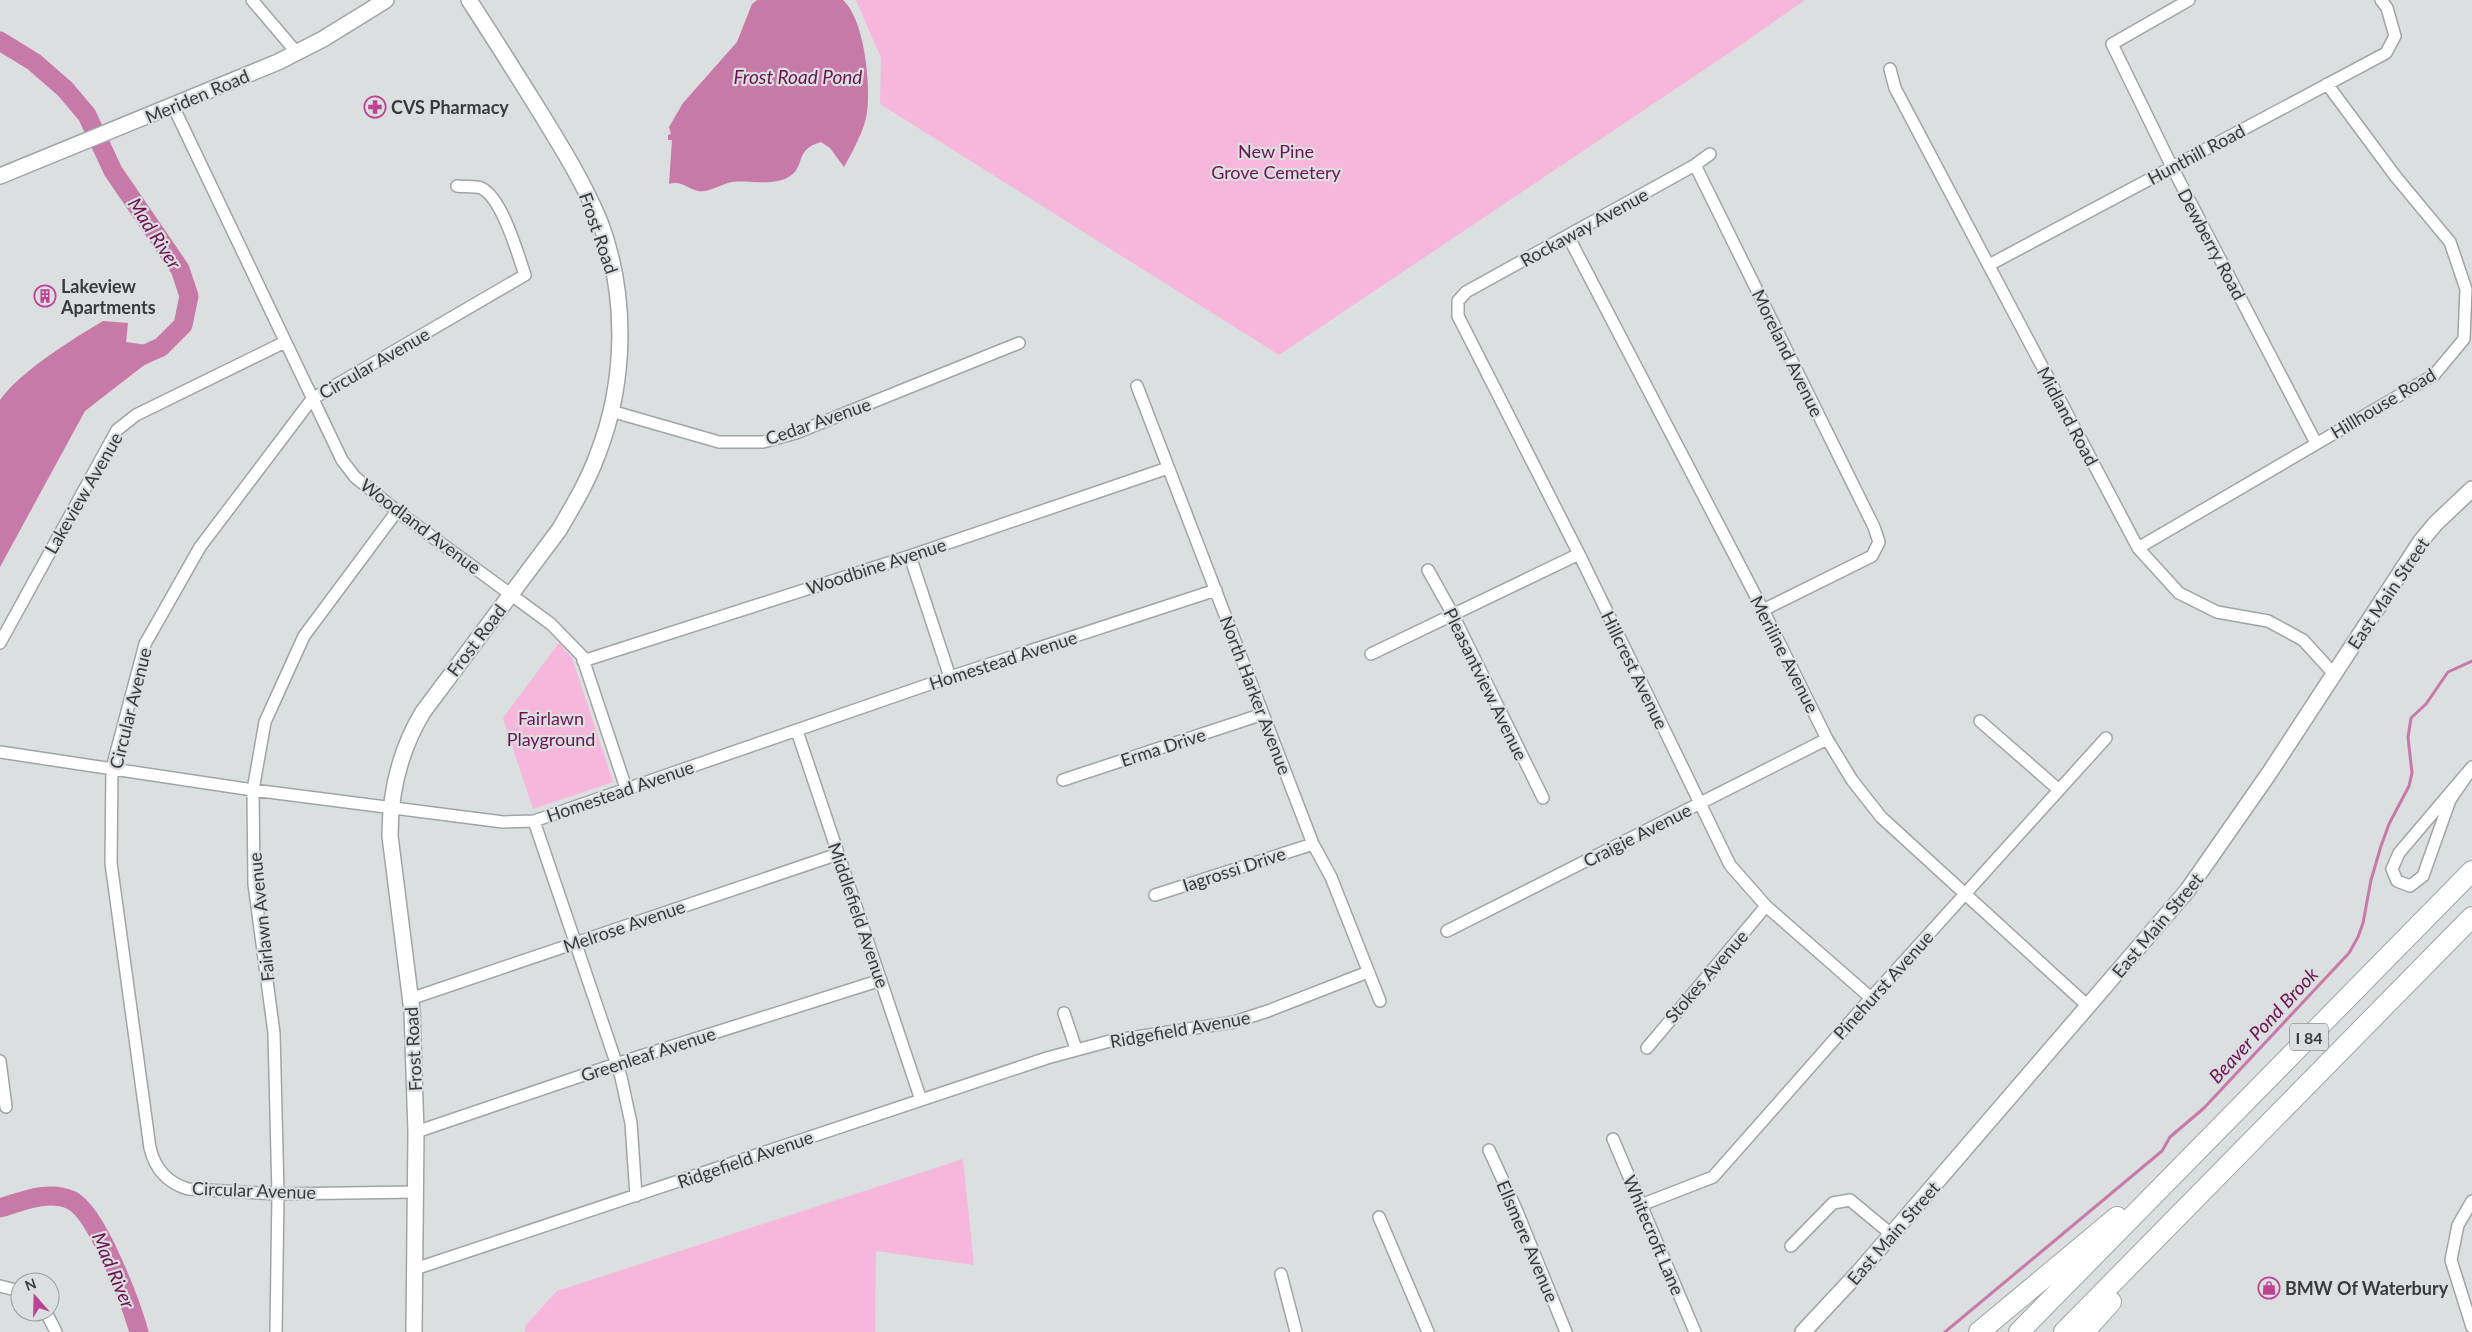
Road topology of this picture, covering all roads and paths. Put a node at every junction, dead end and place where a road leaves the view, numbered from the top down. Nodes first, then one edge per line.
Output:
1 (252, 0) edge
2 (386, 0) edge
3 (470, 0) edge
4 (2189, 0) edge
5 (2381, 0) edge
6 (297, 53) junction
7 (1890, 69) dead end
8 (2327, 84) junction
9 (173, 106) junction
10 (1710, 154) dead end
11 (1695, 165) junction
12 (2172, 167) junction
13 (0, 176) edge
14 (458, 186) dead end
15 (1568, 236) junction
16 (1988, 265) junction
17 (1458, 301) joint
18 (285, 342) junction
19 (1020, 343) dead end
20 (1137, 386) dead end
21 (312, 399) junction
22 (610, 411) junction
23 (2316, 443) junction
24 (1168, 468) junction
25 (2472, 490) edge
26 (397, 511) junction
27 (2138, 548) junction
28 (1579, 554) junction
29 (910, 556) junction
30 (1428, 570) dead end
31 (1216, 590) junction
32 (511, 593) junction
33 (1763, 610) junction
34 (1452, 613) junction
35 (0, 643) edge
36 (1371, 654) dead end
37 (583, 661) junction
38 (2334, 674) junction
39 (950, 677) junction
40 (1263, 714) junction
41 (1980, 721) dead end
42 (797, 731) junction
43 (1827, 738) junction
44 (2106, 738) dead end
45 (0, 752) edge
46 (2472, 767) edge
47 (112, 768) junction
48 (1063, 780) dead end
49 (626, 788) junction
50 (253, 790) junction
51 (2059, 790) junction
52 (1543, 798) dead end
53 (1698, 804) junction
54 (390, 808) junction
55 (534, 821) junction
56 (1313, 844) junction
57 (838, 854) junction
58 (2472, 871) edge
59 (1155, 895) dead end
60 (1964, 895) junction
61 (1766, 906) junction
62 (2472, 917) edge
63 (1447, 931) dead end
64 (576, 942) junction
65 (1368, 972) junction
66 (881, 980) junction
67 (410, 998) junction
68 (1871, 998) junction
69 (1380, 1001) dead end
70 (2088, 1007) junction
71 (1064, 1013) dead end
72 (1647, 1048) dead end
73 (1076, 1049) junction
74 (0, 1061) edge
75 (616, 1064) junction
76 (921, 1100) junction
77 (6, 1107) dead end
78 (416, 1132) junction
79 (1613, 1138) dead end
80 (1489, 1150) dead end
81 (415, 1192) junction
82 (278, 1194) junction
83 (636, 1196) junction
84 (2472, 1201) edge
85 (2146, 1203) junction
86 (1641, 1204) junction
87 (1379, 1217) dead end
88 (2169, 1225) junction
89 (1891, 1234) junction
90 (1791, 1246) dead end
91 (415, 1269) junction
92 (1281, 1274) dead end
93 (2472, 1327) edge
94 (276, 1332) edge
95 (414, 1332) edge
96 (1296, 1332) edge
97 (1428, 1332) edge
98 (1566, 1332) edge
99 (1695, 1332) edge
100 (1803, 1332) edge
101 (1979, 1332) edge
102 (2019, 1332) edge
103 (2064, 1332) edge
104 (2084, 1332) edge

1 - 6 street
2 - 6 main road, Meriden Road
3 - 22 main road, Frost Road
4 - 12 street, Dewberry Road
5 - 8 street, Hunthill Road
6 - 9 main road, Meriden Road
7 - 16 street, Midland Road
8 - 12 street, Hunthill Road
8 - 23 street, Hillhouse Road
9 - 13 main road, Meriden Road
9 - 18 street, Woodland Avenue
10 - 11 street, Rockaway Avenue
11 - 15 street, Rockaway Avenue
11 - 33 street, Moreland Avenue
12 - 16 street, Hunthill Road
12 - 23 street, Dewberry Road
14 - 21 street, Circular Avenue
15 - 17 street, Rockaway Avenue
15 - 33 street, Meriline Avenue
16 - 27 street, Midland Road
17 - 28 street, Hillcrest Avenue
18 - 21 street, Woodland Avenue
18 - 35 street, Lakeview Avenue
19 - 22 street, Cedar Avenue
20 - 24 street, North Harker Avenue
21 - 26 street, Woodland Avenue
21 - 47 street, Circular Avenue
22 - 32 main road, Frost Road
23 - 27 street, Hillhouse Road
24 - 29 street, Woodbine Avenue
24 - 31 street, North Harker Avenue
25 - 38 main road, East Main Street
26 - 32 street, Woodland Avenue
26 - 50 street, Fairlawn Avenue
27 - 38 street, Midland Road
28 - 34 street
28 - 53 street, Hillcrest Avenue
29 - 37 street, Woodbine Avenue
29 - 39 street
30 - 34 street, Pleasantview Avenue
31 - 39 street, Homestead Avenue
31 - 40 street, North Harker Avenue
32 - 37 street, Woodland Avenue
32 - 54 main road, Frost Road
33 - 43 street, Meriline Avenue
34 - 36 street
34 - 52 street, Pleasantview Avenue
37 - 49 street, Woodland Avenue
38 - 70 main road, East Main Street
39 - 42 street, Homestead Avenue
40 - 48 street, Erma Drive
40 - 56 street, North Harker Avenue
41 - 51 street
42 - 49 street, Homestead Avenue
42 - 57 street, Middlefield Avenue
43 - 53 street, Craigie Avenue
43 - 60 street, Meriline Avenue
44 - 51 street, Pinehurst Avenue
45 - 47 street, Homestead Avenue
46 - 46 street
47 - 50 street, Homestead Avenue
47 - 82 street, Circular Avenue
49 - 55 street, Homestead Avenue
50 - 54 street, Homestead Avenue
50 - 82 street, Fairlawn Avenue
51 - 60 street, Pinehurst Avenue
53 - 61 street, Hillcrest Avenue
53 - 63 street, Craigie Avenue
54 - 55 street, Homestead Avenue
54 - 67 main road, Frost Road
55 - 64 street
56 - 59 street, Iagrossi Drive
56 - 65 street, North Harker Avenue
57 - 64 street, Melrose Avenue
57 - 66 street, Middlefield Avenue
58 - 85 highway, I 84
60 - 68 street, Pinehurst Avenue
60 - 70 street, Meriline Avenue
61 - 68 street, Hillcrest Avenue
61 - 72 street, Stokes Avenue
62 - 88 highway, I 84
64 - 67 street, Melrose Avenue
64 - 75 street
65 - 69 street, North Harker Avenue
65 - 73 street, Ridgefield Avenue
66 - 75 street, Greenleaf Avenue
66 - 76 street, Middlefield Avenue
67 - 78 main road, Frost Road
68 - 86 street, Pinehurst Avenue
70 - 89 main road, East Main Street
71 - 73 street
73 - 76 street, Ridgefield Avenue
74 - 77 street
75 - 78 street, Greenleaf Avenue
75 - 83 street
76 - 83 street, Ridgefield Avenue
78 - 81 main road, Frost Road
79 - 86 street, Whitecroft Lane
80 - 98 street, Ellsmere Avenue
81 - 82 street, Circular Avenue
81 - 91 main road, Frost Road
82 - 94 street, Fairlawn Avenue
83 - 91 street, Ridgefield Avenue
84 - 93 street
85 - 101 highway
85 - 102 highway, I 84
86 - 99 street, Whitecroft Lane
87 - 97 street
88 - 103 highway, I 84
88 - 104 highway
89 - 90 street
89 - 100 main road, East Main Street
91 - 95 main road, Frost Road
92 - 96 street

